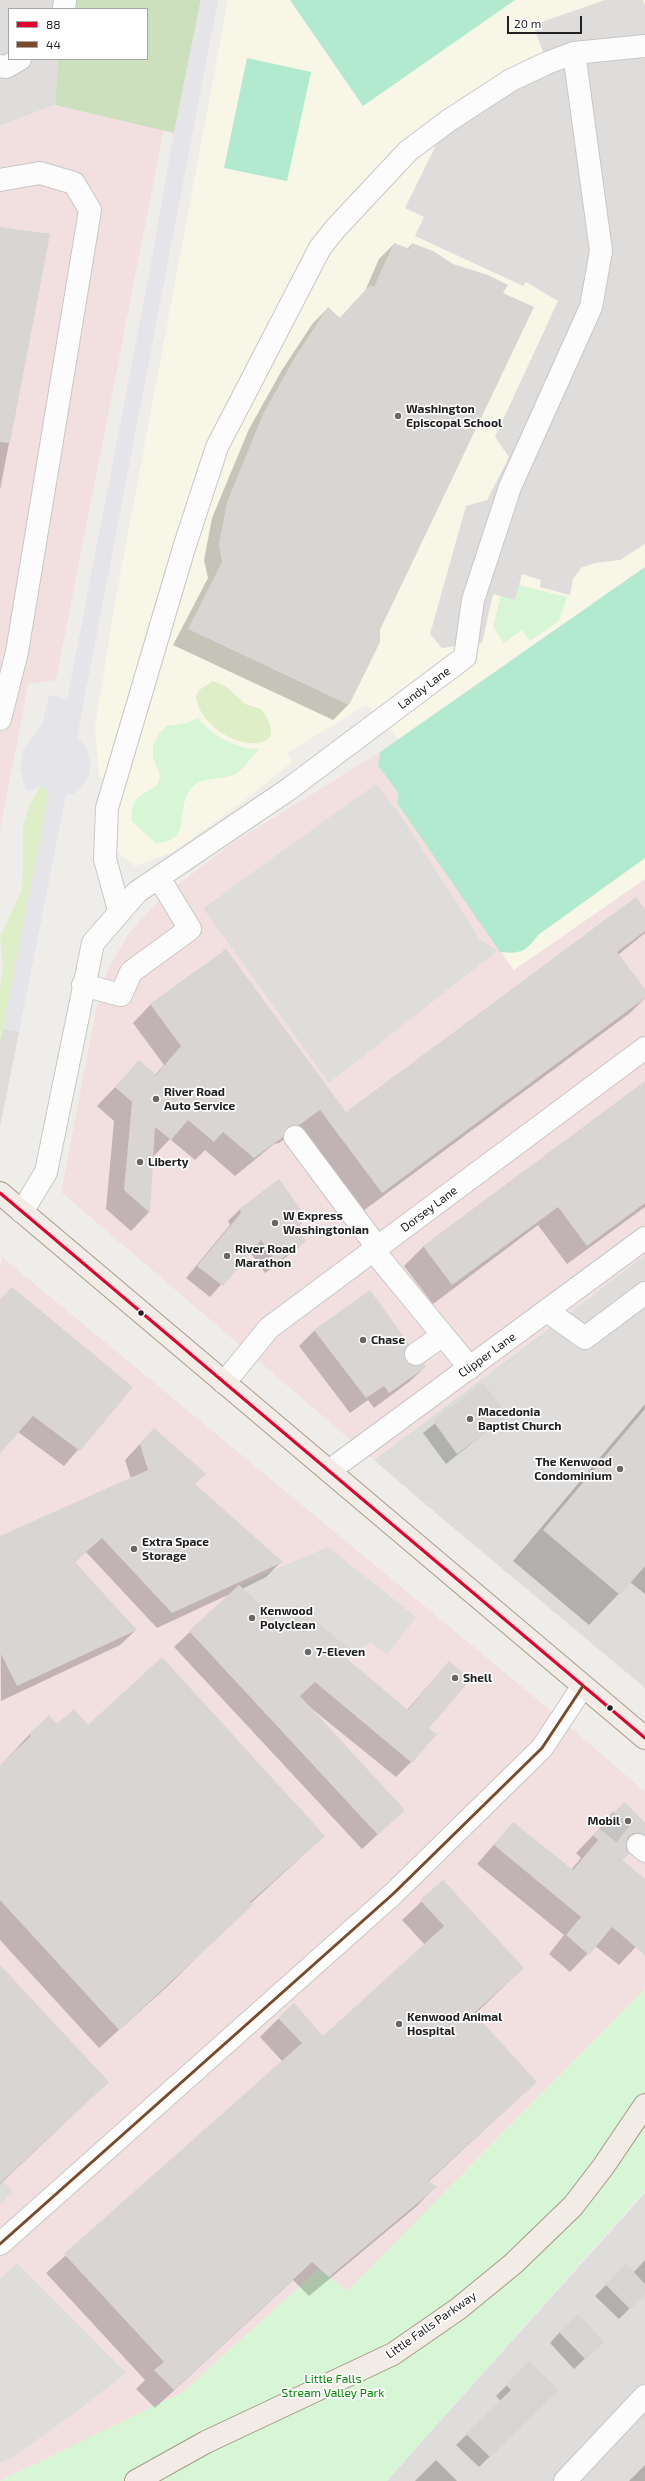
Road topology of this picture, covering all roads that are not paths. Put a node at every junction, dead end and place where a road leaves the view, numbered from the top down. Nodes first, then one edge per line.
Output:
1 (644, 44) edge
2 (574, 53) junction
3 (0, 180) edge
4 (0, 719) edge
5 (159, 878) junction
6 (119, 910) junction
7 (83, 985) junction
8 (645, 1048) edge
9 (295, 1137) dead end
10 (0, 1194) edge
11 (22, 1212) junction
12 (645, 1238) edge
13 (375, 1249) junction
14 (645, 1293) edge
15 (547, 1311) junction
16 (443, 1335) junction
17 (416, 1354) dead end
18 (470, 1368) junction
19 (224, 1383) junction
20 (329, 1471) junction
21 (583, 1686) junction
22 (645, 1738) edge
23 (645, 2105) edge
24 (0, 2244) edge
25 (645, 2396) edge
26 (136, 2481) edge
27 (565, 2481) edge

1 - 2 street
2 - 5 street, Landy Lane
2 - 6 street
3 - 4 street
5 - 6 street, Landy Lane
5 - 7 street
6 - 7 street, Landy Lane
7 - 11 street, Landy Lane
8 - 13 street, Dorsey Lane
9 - 13 street
10 - 11 main road
11 - 19 main road
12 - 15 street, Clipper Lane
13 - 16 street
13 - 19 street, Dorsey Lane
14 - 15 street
15 - 18 street, Clipper Lane
16 - 17 street
16 - 18 street
18 - 20 street, Clipper Lane
19 - 20 main road
20 - 21 main road
21 - 22 main road
21 - 24 street
23 - 26 main road, Little Falls Parkway
25 - 27 street

